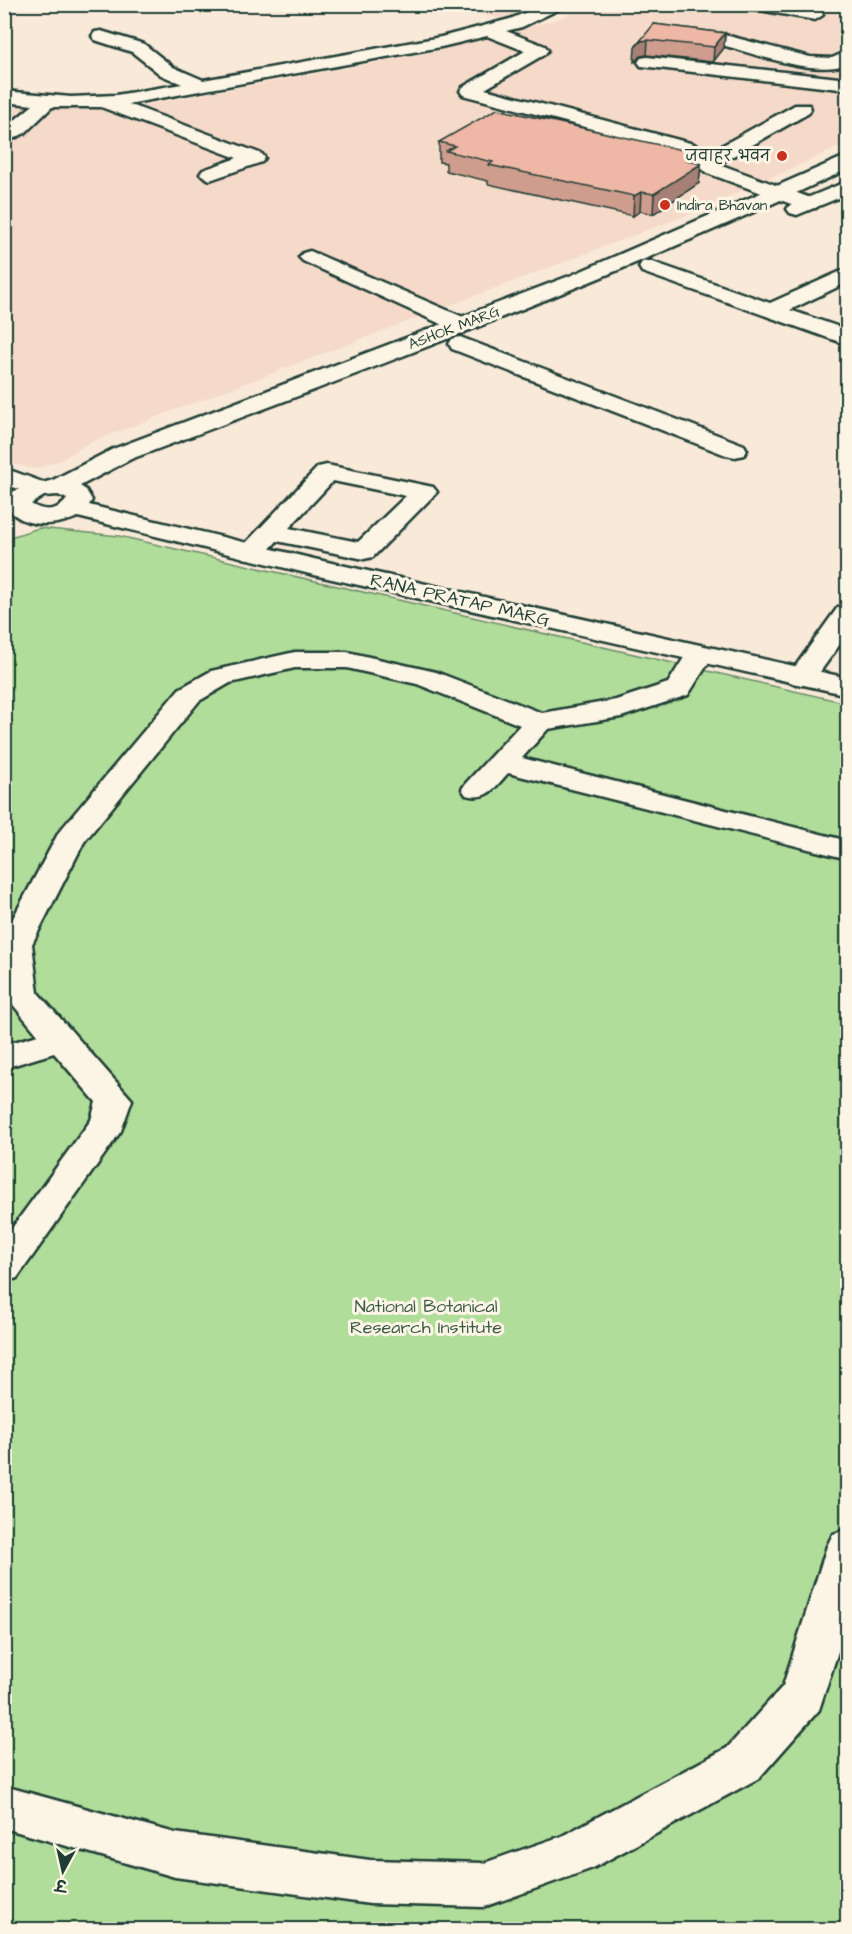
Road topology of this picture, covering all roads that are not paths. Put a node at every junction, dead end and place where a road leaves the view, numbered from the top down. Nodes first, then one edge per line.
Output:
1 (562, 4) edge
2 (754, 4) edge
3 (815, 15) dead end
4 (488, 30) junction
5 (100, 36) dead end
6 (721, 39) edge
7 (848, 56) edge
8 (647, 62) edge
9 (848, 85) edge
10 (203, 86) junction
11 (4, 96) edge
12 (47, 101) junction
13 (103, 102) junction
14 (802, 110) dead end
15 (4, 137) edge
16 (706, 163) junction
17 (843, 167) edge
18 (210, 174) dead end
19 (848, 187) edge
20 (780, 195) junction
21 (809, 204) junction
22 (310, 257) dead end
23 (650, 267) junction
24 (848, 274) edge
25 (770, 310) junction
26 (461, 334) junction
27 (848, 338) edge
28 (735, 450) dead end
29 (4, 476) edge
30 (24, 498) edge
31 (77, 504) junction
32 (46, 517) junction
33 (4, 532) edge
34 (272, 532) junction
35 (252, 552) junction
36 (848, 613) edge
37 (700, 654) junction
38 (802, 677) junction
39 (848, 687) edge
40 (539, 722) junction
41 (502, 762) junction
42 (477, 789) dead end
43 (848, 850) edge
44 (60, 1040) junction
45 (4, 1057) edge
46 (4, 1268) edge
47 (848, 1546) edge
48 (4, 1807) edge

1 - 4 main road
2 - 3 main road
4 - 10 main road
4 - 16 main road
5 - 10 main road
6 - 7 main road
8 - 9 main road
10 - 13 main road
11 - 12 main road
12 - 13 main road
12 - 15 main road
13 - 18 main road
14 - 16 main road
16 - 20 main road
17 - 20 main road, ASHOK MARG
19 - 21 main road, ASHOK MARG
20 - 21 main road
20 - 26 main road, ASHOK MARG
21 - 23 main road, ASHOK MARG
22 - 26 main road
23 - 25 main road
23 - 26 main road, ASHOK MARG
24 - 25 main road
25 - 27 main road
26 - 28 main road
26 - 30 main road, ASHOK MARG
26 - 31 main road, ASHOK MARG
29 - 30 main road
30 - 31 main road
30 - 32 main road
31 - 32 main road, ASHOK MARG
31 - 35 main road, RANA PRATAP MARG
32 - 33 main road
34 - 34 main road
34 - 35 main road
35 - 37 main road, RANA PRATAP MARG
36 - 38 main road
37 - 38 main road, RANA PRATAP MARG
37 - 40 main road
38 - 39 main road, RANA PRATAP MARG
40 - 41 main road
40 - 44 main road
41 - 42 main road
41 - 43 main road
44 - 45 main road
44 - 46 main road
47 - 48 main road

